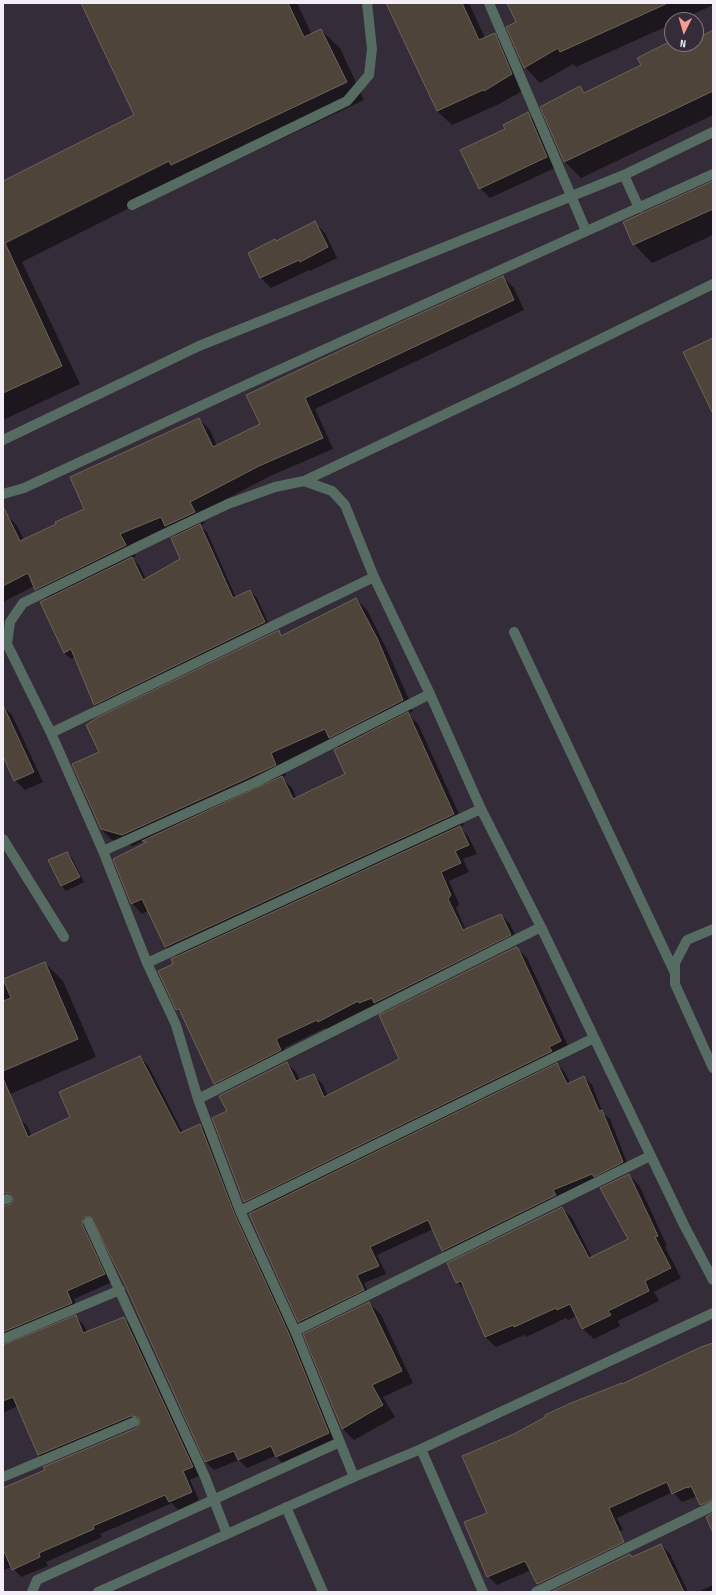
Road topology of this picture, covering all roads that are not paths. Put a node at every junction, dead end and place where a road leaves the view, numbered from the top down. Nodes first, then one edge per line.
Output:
1 (366, 3) edge
2 (489, 3) edge
3 (713, 132) edge
4 (713, 174) edge
5 (624, 175) junction
6 (572, 196) junction
7 (132, 205) dead end
8 (639, 208) junction
9 (586, 231) junction
10 (713, 284) edge
11 (3, 440) edge
12 (304, 480) junction
13 (3, 494) edge
14 (374, 577) junction
15 (514, 632) dead end
16 (430, 694) junction
17 (51, 733) junction
18 (481, 809) junction
19 (3, 840) edge
20 (103, 851) junction
21 (541, 926) junction
22 (713, 929) edge
23 (64, 936) dead end
24 (147, 963) junction
25 (675, 973) junction
26 (594, 1038) junction
27 (713, 1068) edge
28 (198, 1099) junction
29 (650, 1156) junction
30 (240, 1211) junction
31 (88, 1222) dead end
32 (713, 1280) edge
33 (120, 1290) junction
34 (713, 1313) edge
35 (295, 1331) junction
36 (3, 1339) edge
37 (134, 1422) dead end
38 (340, 1442) junction
39 (421, 1449) junction
40 (3, 1477) edge
41 (354, 1477) junction
42 (214, 1500) junction
43 (713, 1506) edge
44 (286, 1507) junction
45 (227, 1534) junction
46 (32, 1592) edge
47 (98, 1592) edge
48 (323, 1592) edge
49 (483, 1592) edge
50 (536, 1592) edge

1 - 7 street
2 - 6 street
3 - 5 street
4 - 8 street
5 - 6 street
5 - 8 street
6 - 9 street
6 - 11 street
8 - 9 street
9 - 13 street
10 - 12 street
12 - 14 street
12 - 17 street
14 - 16 street
14 - 17 street
15 - 25 street
16 - 18 street
16 - 20 street
17 - 20 street
18 - 21 street
18 - 24 street
19 - 23 street
20 - 24 street
21 - 26 street
21 - 28 street
22 - 25 street
24 - 28 street
25 - 27 street
26 - 29 street
26 - 30 street
28 - 30 street
29 - 32 street
29 - 35 street
30 - 35 street
31 - 33 street
33 - 36 street
33 - 42 street
34 - 39 street
35 - 38 street
37 - 40 street
38 - 41 street
38 - 42 street
39 - 41 street
39 - 49 street
41 - 44 street
42 - 45 street
42 - 46 street
43 - 50 street
44 - 45 street
44 - 48 street
45 - 47 street

